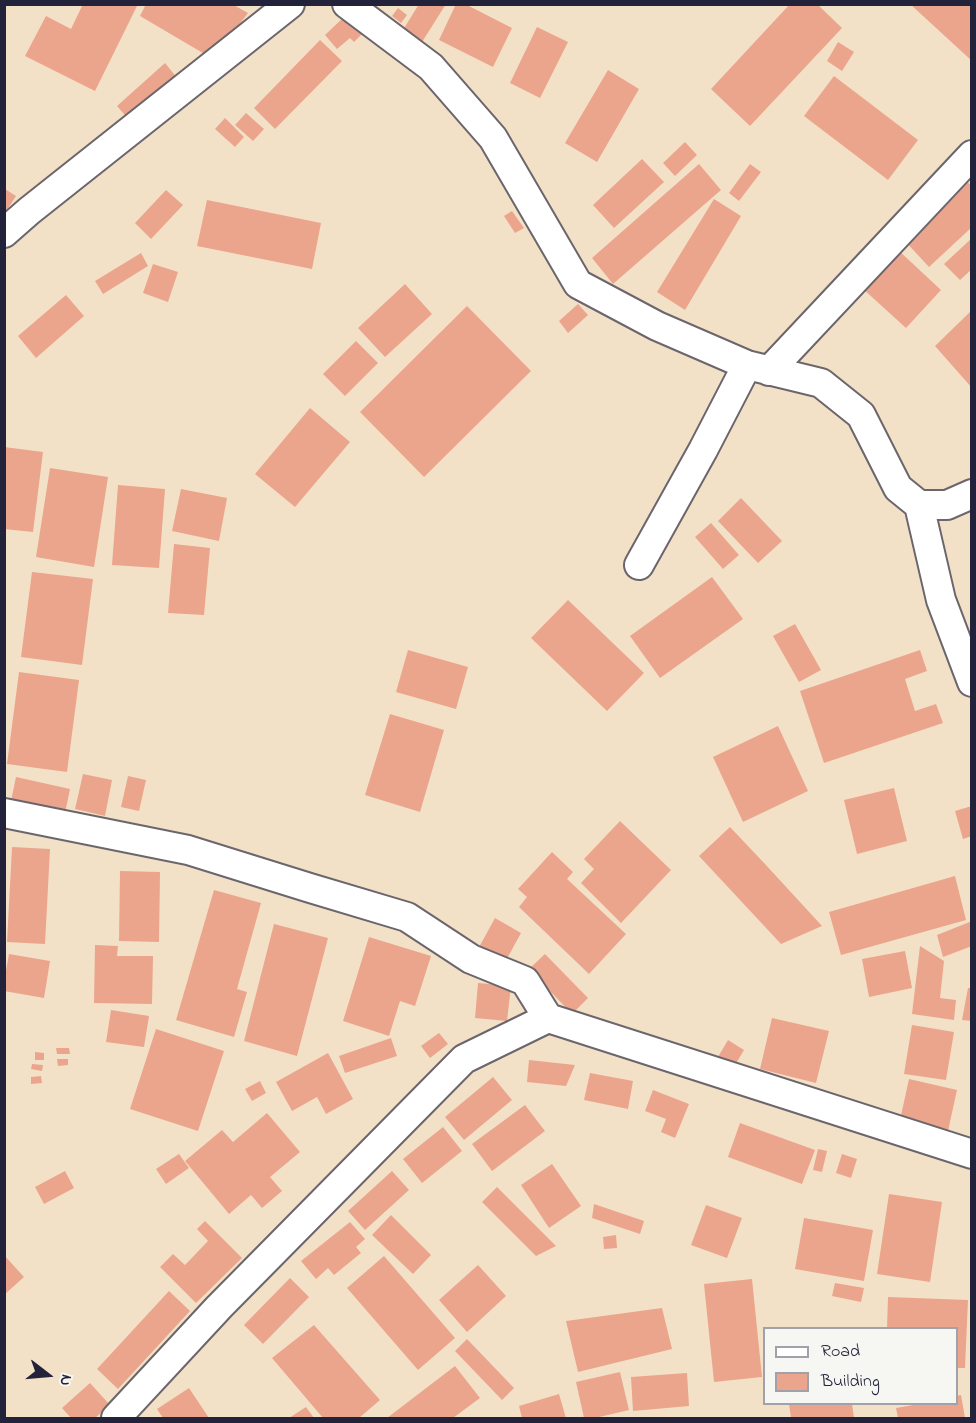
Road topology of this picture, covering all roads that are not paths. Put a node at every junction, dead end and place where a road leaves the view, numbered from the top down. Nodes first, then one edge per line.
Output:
1 (290, 4) edge
2 (347, 4) edge
3 (972, 155) edge
4 (4, 233) edge
5 (758, 368) junction
6 (972, 494) edge
7 (919, 506) junction
8 (639, 565) dead end
9 (972, 682) edge
10 (4, 813) edge
11 (548, 1018) junction
12 (972, 1154) edge
13 (116, 1419) edge

1 - 4 street
2 - 5 street
3 - 5 street
5 - 7 street
5 - 8 street
6 - 7 street
7 - 9 street
10 - 11 street
11 - 12 street
11 - 13 street

